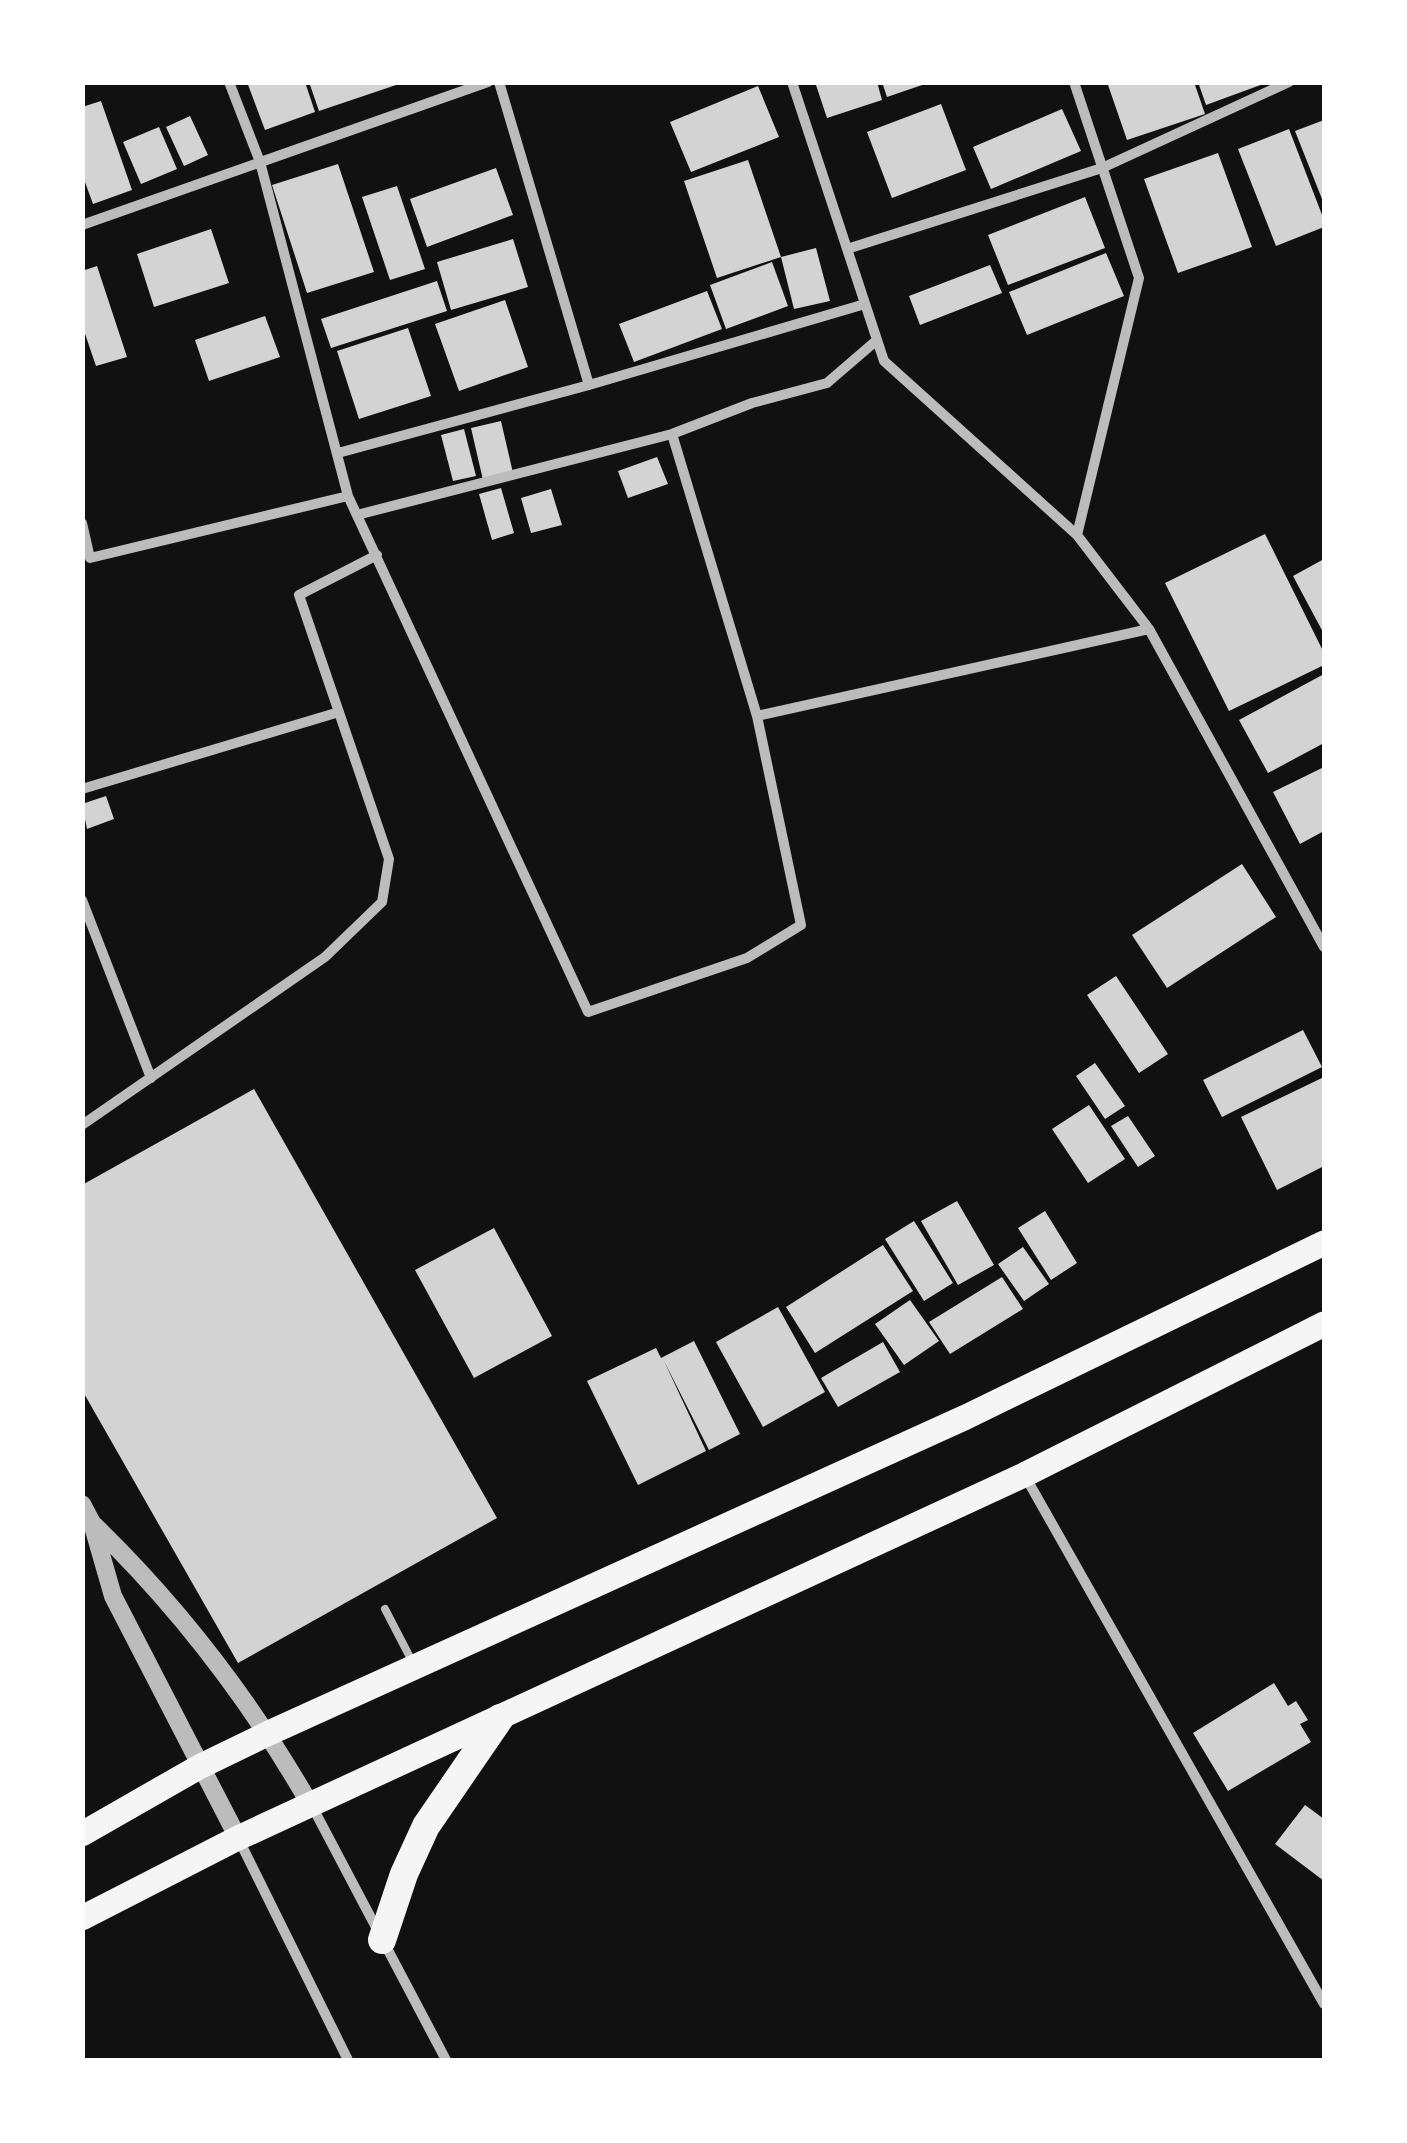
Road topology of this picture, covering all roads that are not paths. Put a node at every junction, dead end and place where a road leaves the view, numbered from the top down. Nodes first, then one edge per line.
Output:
1 (230, 82) edge
2 (488, 82) edge
3 (499, 82) edge
4 (792, 82) edge
5 (1074, 82) edge
6 (1289, 82) edge
7 (260, 162) junction
8 (1102, 168) junction
9 (82, 224) edge
10 (847, 249) junction
11 (865, 304) junction
12 (877, 340) junction
13 (590, 385) junction
14 (672, 434) junction
15 (338, 453) junction
16 (348, 496) junction
17 (357, 515) junction
18 (82, 523) edge
19 (1077, 536) junction
20 (377, 555) junction
21 (1149, 628) junction
22 (339, 712) junction
23 (757, 716) junction
24 (82, 789) edge
25 (82, 900) edge
26 (1324, 946) edge
27 (151, 1078) junction
28 (82, 1125) edge
29 (1324, 1243) edge
30 (1324, 1324) edge
31 (1024, 1475) junction
32 (82, 1504) edge
33 (92, 1523) junction
34 (385, 1609) dead end
35 (415, 1667) junction
36 (500, 1718) junction
37 (269, 1734) junction
38 (199, 1767) junction
39 (311, 1806) junction
40 (82, 1834) edge
41 (238, 1838) junction
42 (82, 1918) edge
43 (382, 1940) junction
44 (1324, 2004) edge
45 (348, 2060) edge
46 (446, 2060) edge

1 - 7 street
2 - 7 street
3 - 13 street
4 - 10 street
5 - 8 street
6 - 8 street
7 - 9 street
7 - 15 street
8 - 10 street
8 - 19 street
10 - 11 street
11 - 12 street
11 - 13 street
12 - 14 street
12 - 19 street
13 - 15 street
14 - 17 street
14 - 23 street
15 - 16 street
16 - 17 street
16 - 18 street
17 - 20 street
19 - 21 street
20 - 22 street
20 - 23 street
21 - 23 street
21 - 26 street
22 - 24 street
22 - 27 street
25 - 27 street
27 - 28 street
29 - 35 main road
30 - 31 main road
31 - 36 main road
31 - 44 street
32 - 33 street
33 - 37 street
33 - 38 street
34 - 35 lane
35 - 37 main road
36 - 39 main road
36 - 43 highway
37 - 38 main road
37 - 39 street
38 - 40 main road
38 - 41 street
39 - 41 main road
39 - 43 street
41 - 42 main road
41 - 45 street
43 - 46 street

